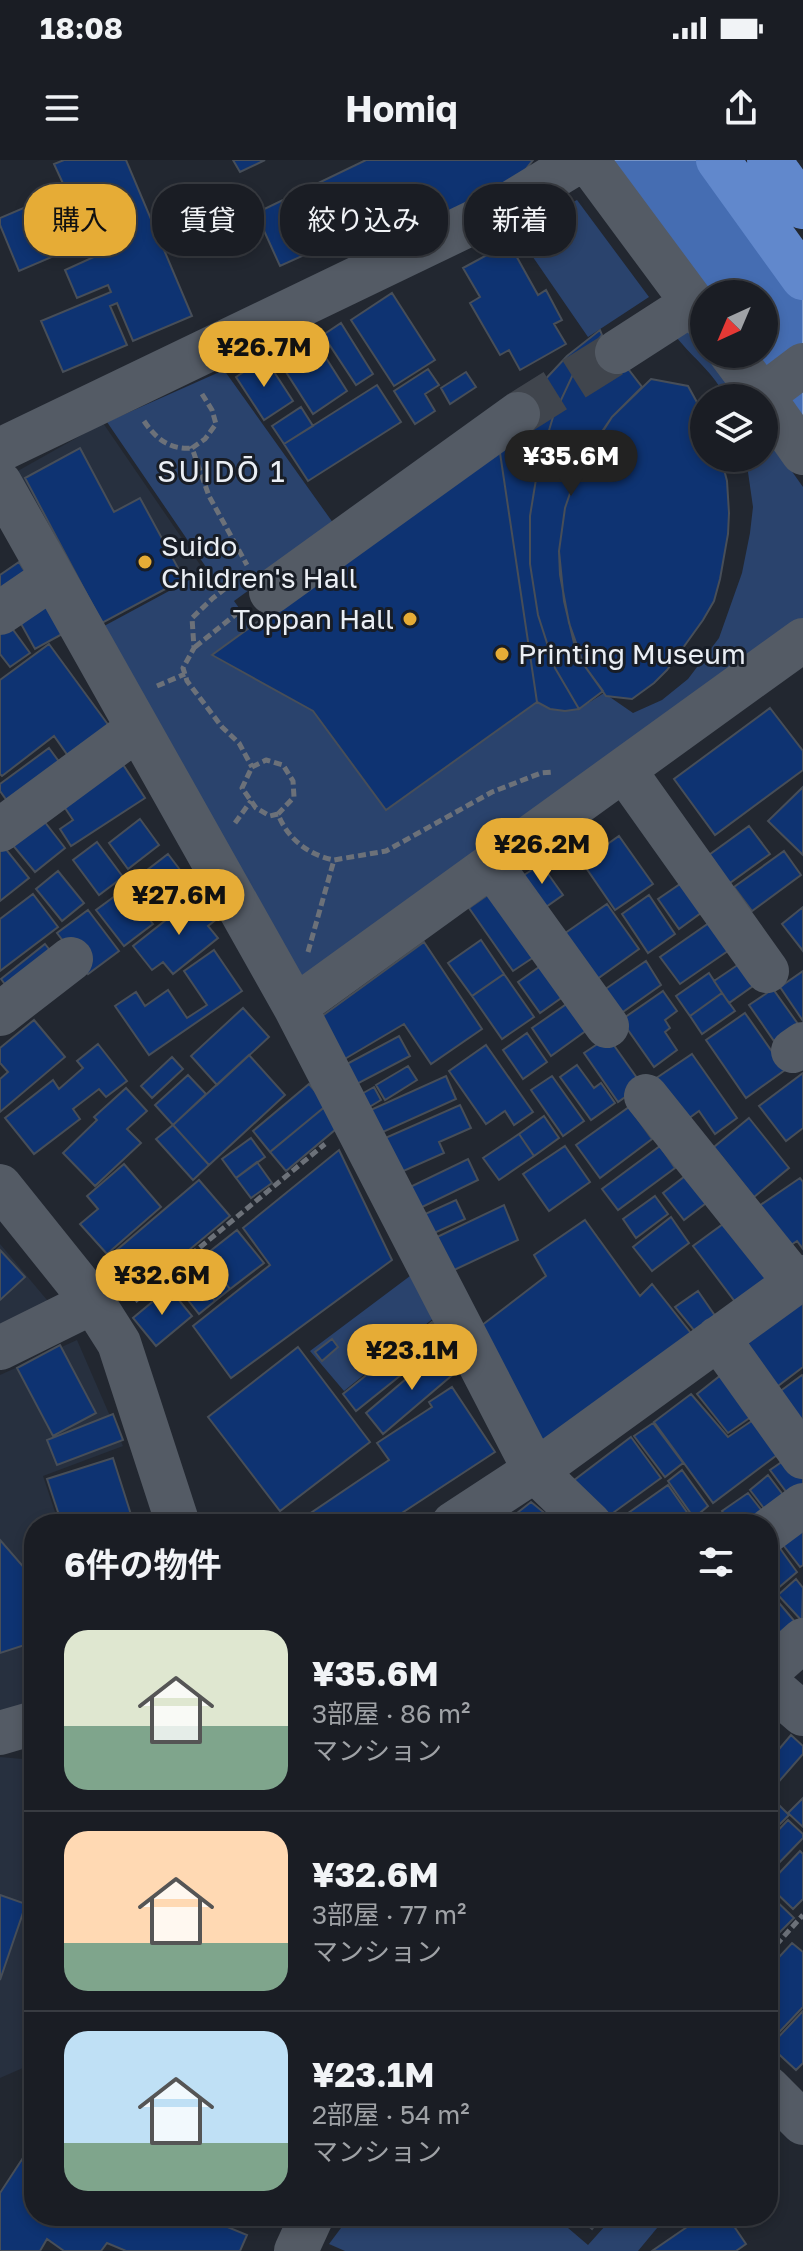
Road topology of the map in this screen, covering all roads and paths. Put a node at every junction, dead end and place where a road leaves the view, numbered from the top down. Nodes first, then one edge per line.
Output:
1 (584, 160) edge
2 (718, 160) edge
3 (769, 160) edge
4 (787, 160) edge
5 (803, 191) edge
6 (803, 207) edge
7 (803, 278) edge
8 (690, 299) edge
9 (690, 316) edge
10 (617, 352) tunnel mouth
11 (748, 368) edge
12 (767, 384) edge
13 (200, 391) dead end
14 (778, 400) edge
15 (138, 412) dead end
16 (518, 414) tunnel mouth
17 (192, 448) junction
18 (0, 450) edge
19 (803, 453) edge
20 (0, 483) edge
21 (53, 577) junction
22 (248, 589) junction
23 (0, 613) edge
24 (803, 640) edge
25 (194, 648) junction
26 (137, 729) junction
27 (252, 767) junction
28 (624, 770) junction
29 (554, 772) dead end
30 (278, 814) junction
31 (0, 830) edge
32 (334, 860) junction
33 (492, 866) junction
34 (71, 959) dead end
35 (308, 960) dead end
36 (767, 971) dead end
37 (295, 1007) junction
38 (0, 1014) edge
39 (607, 1026) dead end
40 (646, 1096) dead end
41 (353, 1121) junction
42 (0, 1186) edge
43 (799, 1280) edge
44 (100, 1313) junction
45 (718, 1338) junction
46 (0, 1348) edge
47 (803, 1457) edge
48 (535, 1471) junction
49 (803, 1505) edge
50 (175, 1514) edge
51 (468, 1514) edge
52 (580, 1514) edge
53 (778, 1524) edge
54 (803, 1640) edge
55 (778, 1662) edge
56 (778, 1693) edge
57 (803, 1714) edge
58 (24, 1726) edge
59 (0, 1733) edge
60 (803, 1915) edge
61 (778, 1943) edge
62 (778, 2098) edge
63 (803, 2123) edge

1 - 8 street
1 - 18 street
2 - 7 highway
3 - 6 highway
4 - 5 highway
9 - 10 street
11 - 12 street
13 - 17 path
14 - 19 street
15 - 17 path
16 - 22 street
17 - 22 path
20 - 21 street
21 - 23 street
21 - 26 street
22 - 25 path
22 - 25 path
24 - 28 street
25 - 27 path
26 - 31 street
26 - 37 street
27 - 30 path
27 - 30 path
28 - 33 street
28 - 36 street
29 - 32 path
30 - 32 path
32 - 35 path
33 - 37 street
33 - 39 street
34 - 38 street
37 - 41 street
40 - 43 street
41 - 44 path
41 - 48 street
42 - 44 street
43 - 45 street
44 - 46 street
44 - 50 street
45 - 47 street
45 - 48 street
48 - 51 street
48 - 52 street
49 - 53 street
54 - 55 street
56 - 57 street
58 - 59 street
60 - 61 path
62 - 63 street

